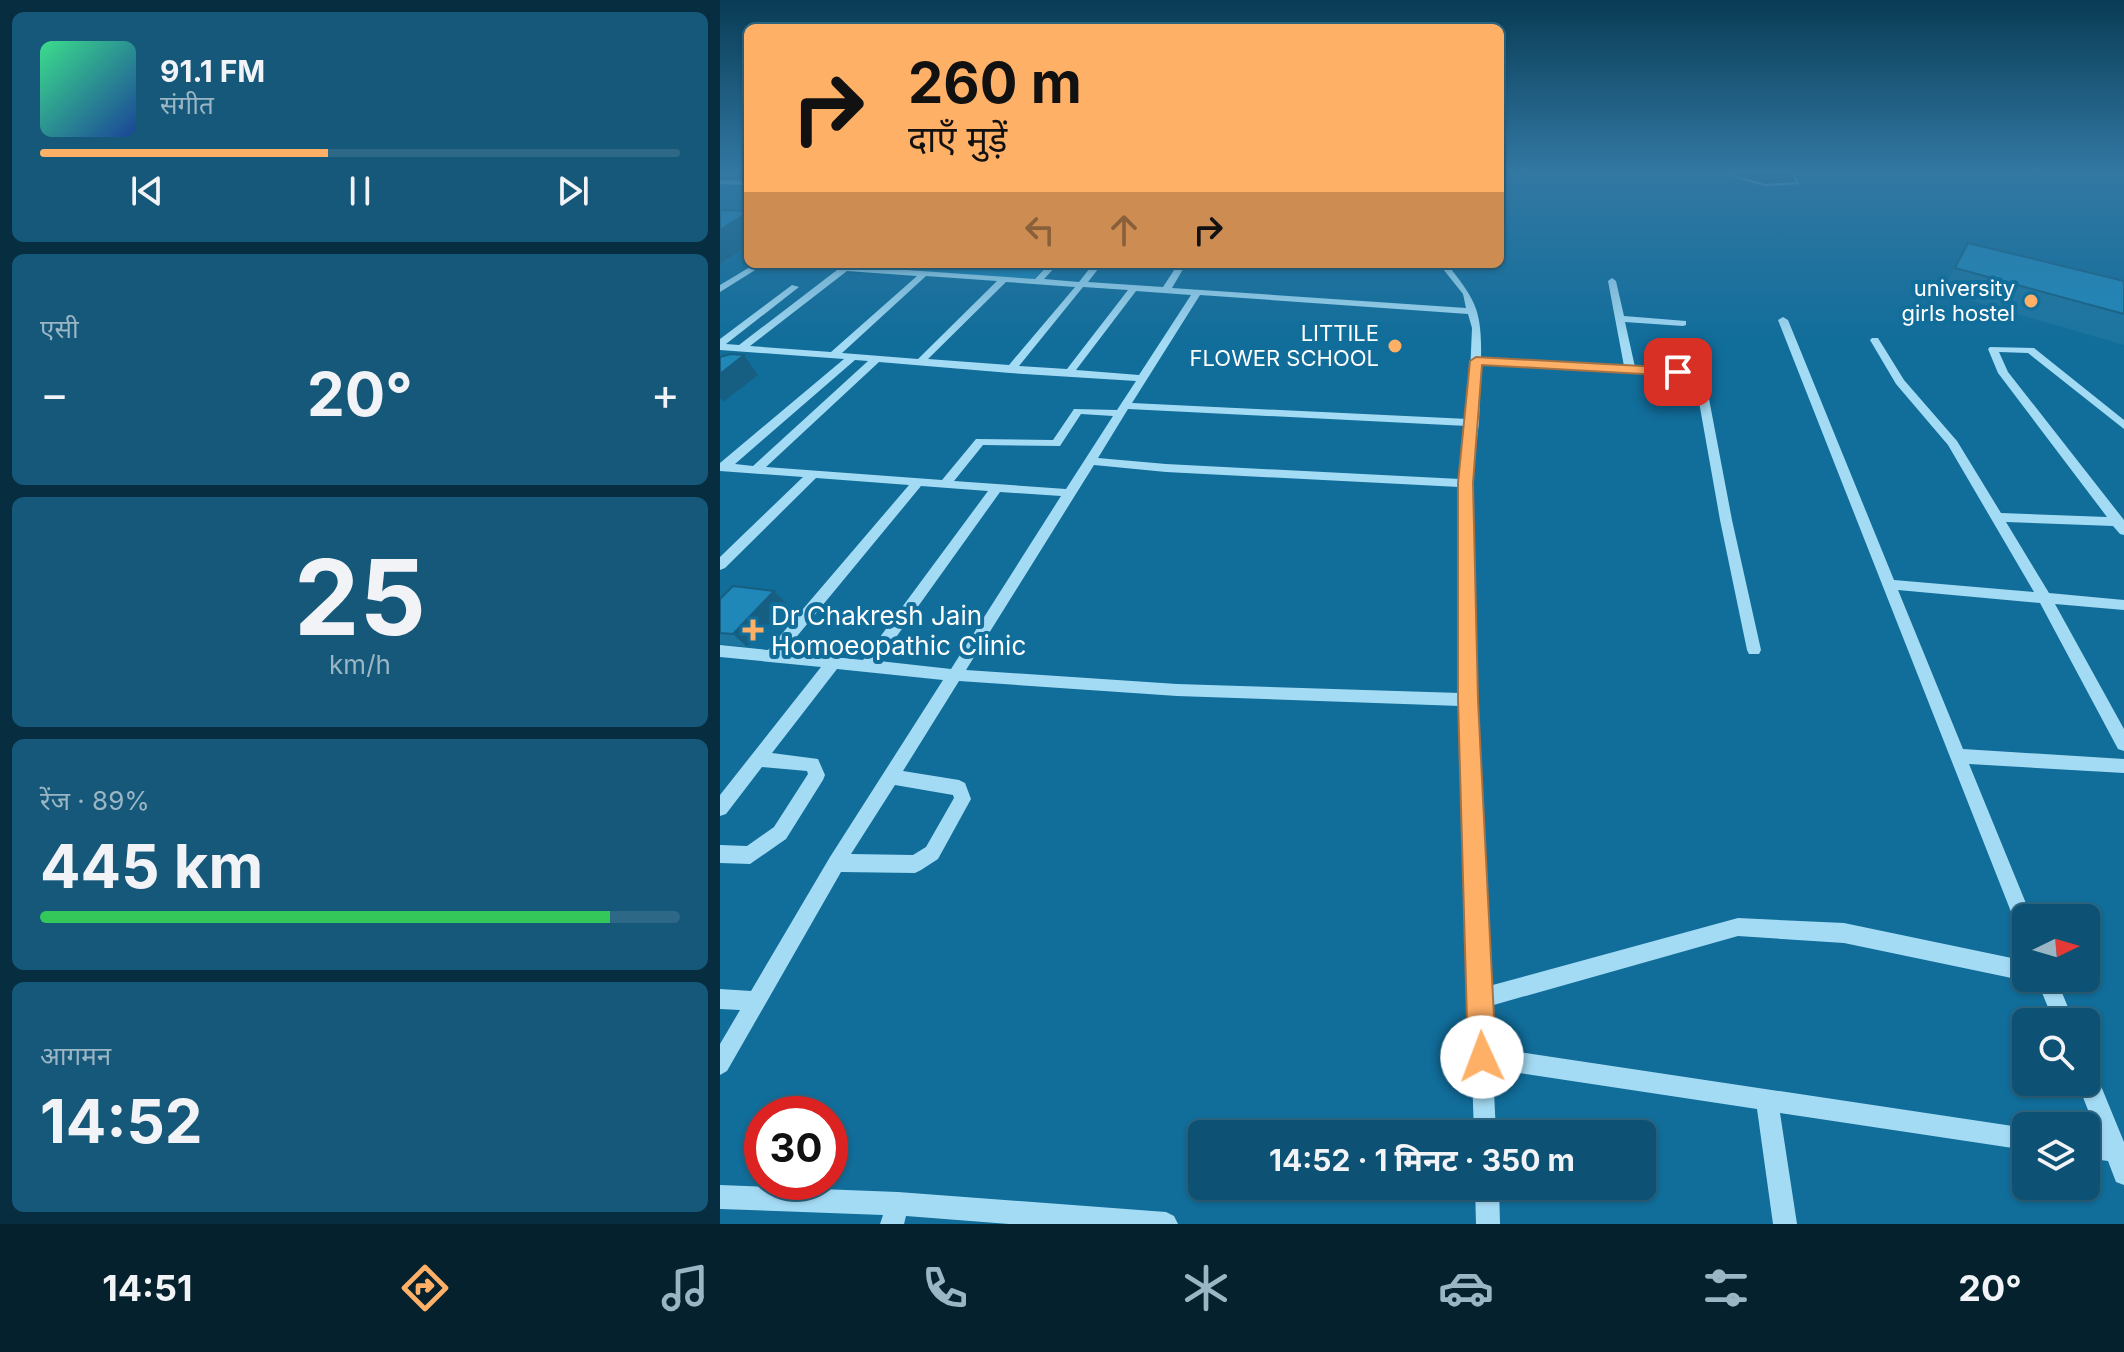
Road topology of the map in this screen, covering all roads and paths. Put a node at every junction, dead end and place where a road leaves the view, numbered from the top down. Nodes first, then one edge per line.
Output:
1 (754, 268) edge
2 (832, 268) edge
3 (903, 268) edge
4 (1050, 268) edge
5 (1095, 268) edge
6 (1180, 268) edge
7 (1446, 268) edge
8 (844, 269) junction
9 (899, 271) junction
10 (924, 274) junction
11 (1004, 279) junction
12 (1037, 281) junction
13 (1612, 281) dead end
14 (1082, 285) junction
15 (795, 287) dead end
16 (1134, 288) junction
17 (720, 289) edge
18 (1166, 290) junction
19 (1197, 292) junction
20 (1472, 311) junction
21 (1620, 319) junction
22 (1783, 320) dead end
23 (1683, 323) dead end
24 (1875, 340) dead end
25 (720, 346) edge
26 (742, 348) junction
27 (834, 355) junction
28 (852, 357) junction
29 (877, 358) junction
30 (922, 360) junction
31 (1476, 361) junction
32 (1630, 369) junction
33 (1010, 370) junction
34 (1069, 373) junction
35 (1143, 378) junction
36 (1122, 410) junction
37 (1473, 423) junction
38 (2124, 426) edge
39 (1090, 461) junction
40 (722, 467) edge
41 (755, 470) junction
42 (813, 474) junction
43 (918, 482) junction
44 (1465, 483) junction
45 (945, 484) junction
46 (996, 488) junction
47 (1070, 493) junction
48 (1995, 517) junction
49 (2121, 525) edge
50 (720, 565) edge
51 (1888, 584) junction
52 (2045, 599) junction
53 (2124, 605) edge
54 (1754, 650) dead end
55 (721, 652) edge
56 (772, 656) junction
57 (833, 663) junction
58 (867, 666) junction
59 (954, 675) junction
60 (1468, 700) junction
61 (2124, 744) edge
62 (1957, 756) junction
63 (758, 759) junction
64 (2124, 766) edge
65 (891, 777) junction
66 (720, 808) edge
67 (720, 854) edge
68 (836, 863) junction
69 (2017, 904) edge
70 (2012, 968) edge
71 (720, 999) edge
72 (1479, 999) junction
73 (755, 1001) junction
74 (1482, 1057) junction
75 (720, 1064) edge
76 (2095, 1096) edge
77 (1767, 1102) junction
78 (1484, 1120) edge
79 (2012, 1137) edge
80 (2100, 1149) edge
81 (2120, 1152) edge
82 (2124, 1174) edge
83 (720, 1197) edge
84 (1487, 1200) edge
85 (895, 1214) edge
86 (1166, 1224) edge
87 (1488, 1224) edge
88 (1785, 1224) edge

1 - 17 street
2 - 8 street
3 - 9 street
4 - 12 street
5 - 14 street
6 - 18 street
7 - 20 street
8 - 9 street
8 - 26 street
9 - 10 street
10 - 11 street
10 - 27 street
11 - 12 street
11 - 30 street
12 - 14 street
13 - 21 street
14 - 16 street
14 - 33 street
15 - 25 street
16 - 18 street
16 - 34 street
18 - 19 street
19 - 20 street
19 - 35 street
20 - 31 street
21 - 23 street
21 - 32 street
22 - 51 street
24 - 48 street
25 - 26 street
26 - 27 street
27 - 28 street
28 - 29 street
28 - 40 street
29 - 30 street
29 - 41 street
30 - 33 street
31 - 32 street
31 - 37 street
32 - 54 street
33 - 34 street
34 - 35 street
35 - 36 street
36 - 37 street
36 - 39 street
36 - 45 street
37 - 44 street
38 - 49 street
39 - 44 street
39 - 47 street
40 - 41 street
41 - 42 street
42 - 43 street
42 - 50 street
43 - 45 street
43 - 56 street
44 - 60 street
45 - 46 street
46 - 47 street
46 - 58 street
47 - 59 street
48 - 49 street
48 - 52 street
51 - 52 street
51 - 62 street
52 - 53 street
52 - 61 street
55 - 56 street
56 - 57 street
57 - 58 street
57 - 63 street
58 - 59 street
59 - 60 street
59 - 65 street
60 - 72 street
62 - 64 street
62 - 69 street
63 - 66 street
63 - 67 street
65 - 68 street
65 - 68 street
68 - 73 street
70 - 72 street
71 - 73 street
72 - 74 street
73 - 75 street
74 - 77 street
74 - 78 street
76 - 81 street
77 - 79 street
77 - 88 street
80 - 81 street
81 - 82 street
83 - 85 street
84 - 87 street
85 - 86 street

